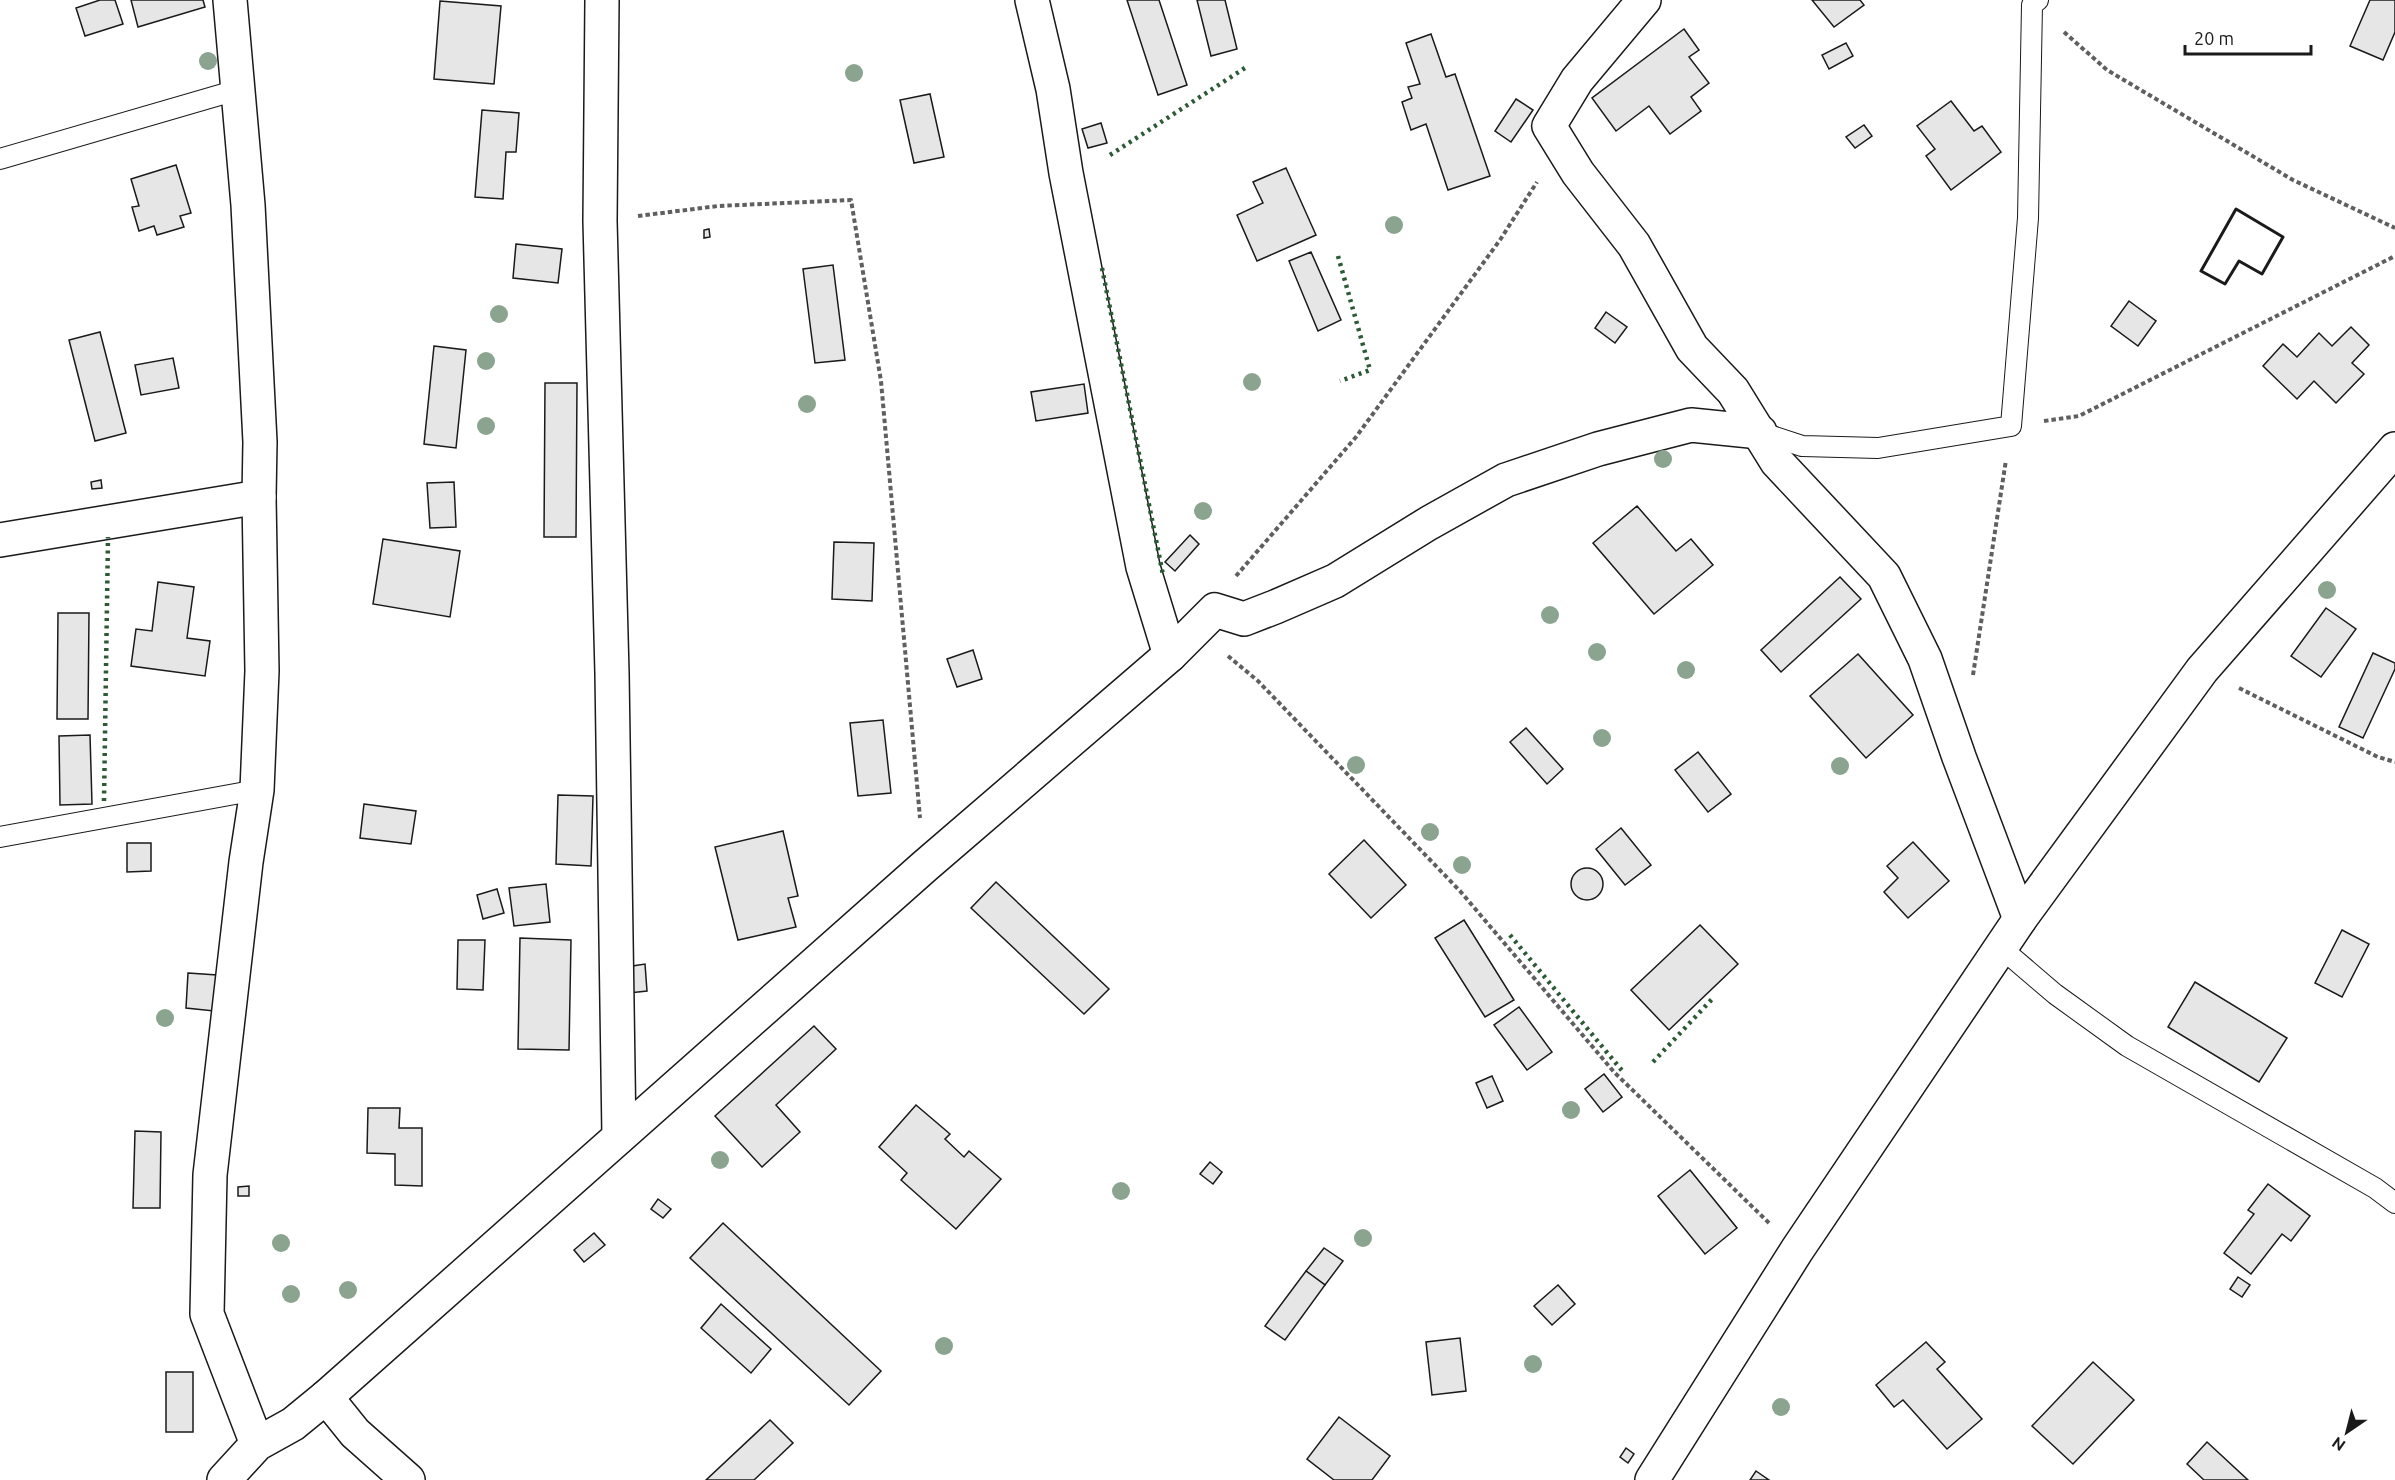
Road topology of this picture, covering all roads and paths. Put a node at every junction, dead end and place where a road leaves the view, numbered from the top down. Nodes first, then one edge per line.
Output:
1 (230, 0) edge
2 (602, 0) edge
3 (1032, 0) edge
4 (1644, 0) edge
5 (2035, 2) edge
6 (237, 90) junction
7 (1549, 126) junction
8 (0, 159) edge
9 (600, 221) junction
10 (2395, 228) edge
11 (2395, 256) edge
12 (2011, 426) junction
13 (1760, 432) junction
14 (2395, 449) edge
15 (259, 497) junction
16 (0, 540) edge
17 (1205, 620) junction
18 (1170, 655) junction
19 (2202, 670) junction
20 (1972, 679) dead end
21 (2395, 762) edge
22 (257, 790) junction
23 (0, 837) edge
24 (925, 866) junction
25 (2020, 919) junction
26 (2000, 947) junction
27 (619, 1137) junction
28 (2395, 1203) edge
29 (1797, 1250) junction
30 (326, 1397) junction
31 (257, 1444) junction
32 (224, 1480) edge
33 (408, 1480) edge
34 (1652, 1480) edge

1 - 6 street
2 - 9 street
3 - 18 street
4 - 7 street
5 - 10 path
5 - 12 lane
6 - 8 lane
6 - 15 street
7 - 13 street
7 - 17 path
9 - 24 path
9 - 27 street
11 - 12 path
12 - 13 lane
12 - 20 path
13 - 17 street
13 - 25 street
14 - 19 street
15 - 16 street
15 - 22 street
17 - 18 street
17 - 29 path
18 - 24 street
19 - 21 path
19 - 25 street
22 - 23 lane
22 - 31 street
24 - 27 street
25 - 26 street
26 - 28 lane
26 - 29 street
27 - 30 street
29 - 34 street
30 - 31 street
30 - 33 street
31 - 32 street

